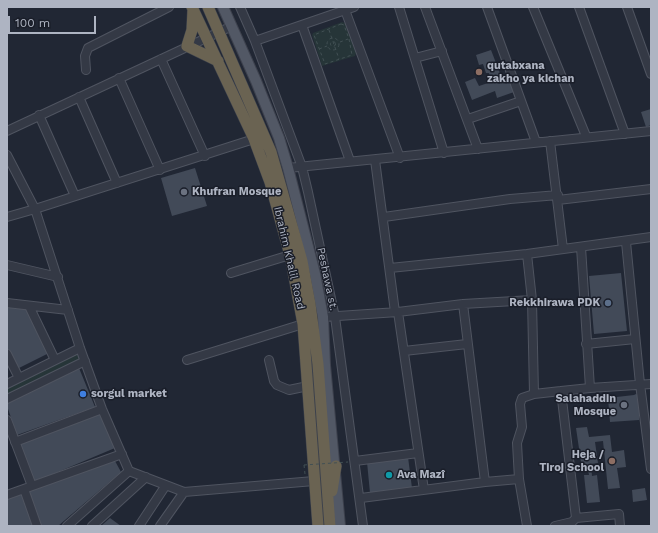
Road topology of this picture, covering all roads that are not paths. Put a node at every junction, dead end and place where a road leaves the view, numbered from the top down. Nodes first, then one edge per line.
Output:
1 (169, 7) edge
2 (208, 7) edge
3 (223, 7) edge
4 (240, 7) edge
5 (354, 7) edge
6 (399, 7) edge
7 (425, 7) edge
8 (486, 7) edge
9 (533, 7) edge
10 (579, 7) edge
11 (627, 7) edge
12 (193, 8) edge
13 (344, 10) junction
14 (302, 25) junction
15 (232, 26) junction
16 (220, 32) junction
17 (207, 38) junction
18 (255, 41) junction
19 (187, 46) junction
20 (442, 52) junction
21 (647, 52) edge
22 (415, 58) junction
23 (161, 59) junction
24 (218, 61) junction
25 (86, 70) dead end
26 (651, 74) edge
27 (119, 78) junction
28 (79, 96) junction
29 (521, 101) junction
30 (40, 115) junction
31 (468, 119) junction
32 (7, 131) edge
33 (651, 131) edge
34 (625, 134) junction
35 (586, 136) junction
36 (254, 140) junction
37 (550, 141) junction
38 (541, 142) junction
39 (478, 149) junction
40 (444, 153) junction
41 (7, 156) edge
42 (205, 156) junction
43 (400, 158) junction
44 (375, 160) junction
45 (350, 162) junction
46 (302, 167) junction
47 (288, 168) junction
48 (160, 170) junction
49 (117, 183) junction
50 (651, 189) edge
51 (75, 196) junction
52 (558, 198) junction
53 (35, 209) junction
54 (7, 217) edge
55 (384, 217) junction
56 (651, 237) edge
57 (626, 242) junction
58 (581, 247) junction
59 (564, 249) junction
60 (527, 254) junction
61 (290, 255) junction
62 (7, 265) edge
63 (390, 268) junction
64 (231, 274) dead end
65 (58, 277) junction
66 (532, 300) junction
67 (7, 303) edge
68 (463, 304) junction
69 (29, 306) junction
70 (68, 310) junction
71 (397, 312) junction
72 (322, 317) junction
73 (335, 317) junction
74 (304, 324) junction
75 (635, 340) junction
76 (468, 344) junction
77 (586, 344) junction
78 (80, 348) junction
79 (404, 351) junction
80 (7, 354) edge
81 (55, 360) junction
82 (187, 360) dead end
83 (269, 360) dead end
84 (85, 361) junction
85 (19, 378) junction
86 (7, 384) edge
87 (640, 384) junction
88 (651, 384) edge
89 (308, 386) junction
90 (590, 388) junction
91 (561, 391) junction
92 (534, 394) junction
93 (7, 399) edge
94 (102, 409) junction
95 (7, 420) edge
96 (648, 425) edge
97 (15, 442) junction
98 (418, 453) junction
99 (122, 454) junction
100 (351, 461) junction
101 (336, 466) junction
102 (651, 468) edge
103 (130, 471) junction
104 (146, 478) junction
105 (519, 479) junction
106 (314, 481) junction
107 (485, 482) junction
108 (166, 485) junction
109 (32, 486) junction
110 (24, 489) junction
111 (424, 490) junction
112 (184, 492) junction
113 (7, 495) edge
114 (360, 498) junction
115 (576, 518) junction
116 (330, 520) edge
117 (564, 525) edge
118 (38, 526) edge
119 (68, 526) edge
120 (92, 526) edge
121 (139, 526) edge
122 (160, 526) edge
123 (318, 526) edge
124 (340, 526) edge
125 (363, 526) edge
126 (527, 526) edge
127 (555, 526) edge
128 (620, 526) edge

1 - 25 street
2 - 16 highway, Ibrahim Khalil Road
3 - 15 main road, Ibrahim Khalil Road
4 - 18 street, Peshawa st.
5 - 13 street
6 - 22 street
7 - 20 street
8 - 29 street
9 - 35 street
10 - 34 street
11 - 21 street
12 - 17 highway, Ibrahim Khalil Road
12 - 19 highway
13 - 14 street
13 - 43 street
14 - 18 street
14 - 45 street
15 - 16 street
15 - 47 main road, Ibrahim Khalil Road
16 - 17 street
16 - 116 highway, Ibrahim Khalil Road
17 - 19 street
17 - 24 highway, Ibrahim Khalil Road
18 - 46 street, Peshawa st.
19 - 23 street
19 - 24 highway
20 - 22 street
20 - 31 street
21 - 26 street
22 - 40 street
23 - 27 street
23 - 42 street
24 - 36 highway, Ibrahim Khalil Road
27 - 28 street
27 - 48 street
28 - 30 street
28 - 49 street
29 - 31 street
29 - 38 street
30 - 32 street
30 - 51 street
31 - 39 street
33 - 34 street
34 - 35 street
35 - 37 street
36 - 42 street
36 - 61 highway, Ibrahim Khalil Road
37 - 38 street
37 - 52 street
38 - 39 street
39 - 40 street
40 - 43 street
41 - 53 street
42 - 48 street
43 - 44 street
44 - 45 street
44 - 55 street
45 - 46 street
46 - 47 street
46 - 73 street, Peshawa st.
47 - 72 main road, Ibrahim Khalil Road
48 - 49 street
49 - 51 street
50 - 52 street
51 - 53 street
52 - 55 street
52 - 59 street
53 - 54 street
53 - 65 street
55 - 63 street
56 - 57 street
57 - 58 street
57 - 75 street
58 - 59 street
58 - 77 street
59 - 60 street
60 - 63 street
60 - 66 street
61 - 64 street
61 - 74 highway, Ibrahim Khalil Road
62 - 65 street
63 - 71 street
65 - 70 street
66 - 68 street
66 - 92 street
67 - 69 street
68 - 71 street
68 - 76 street
69 - 70 street
69 - 81 street
70 - 78 street
71 - 73 street
71 - 79 street
72 - 73 street
72 - 101 main road, Ibrahim Khalil Road
73 - 100 street, Peshawa st.
74 - 82 street
74 - 89 highway, Ibrahim Khalil Road
75 - 77 street
75 - 87 street
76 - 79 street
76 - 107 street
77 - 90 street
78 - 81 street
78 - 84 street
79 - 98 street
80 - 85 street
81 - 85 street
83 - 89 street
84 - 93 street
84 - 94 street
85 - 86 street
87 - 88 street
87 - 90 street
87 - 96 street
89 - 106 highway, Ibrahim Khalil Road
90 - 91 street
91 - 92 street
91 - 115 street
92 - 105 street
94 - 97 street
94 - 99 street
95 - 97 street
96 - 102 street
97 - 109 street
98 - 100 street
98 - 111 street
99 - 103 street
99 - 109 street
100 - 114 street, Peshawa st.
101 - 116 highway
101 - 124 main road, Ibrahim Khalil Road
103 - 104 street
103 - 119 street
104 - 108 street
104 - 120 street
105 - 107 street
105 - 126 street
106 - 112 street
106 - 123 highway, Ibrahim Khalil Road
107 - 111 street
108 - 112 street
108 - 121 street
109 - 110 street
110 - 113 street
110 - 118 street
111 - 114 street
112 - 122 street
114 - 125 street, Peshawa st.
115 - 117 street
115 - 128 street
117 - 127 street

